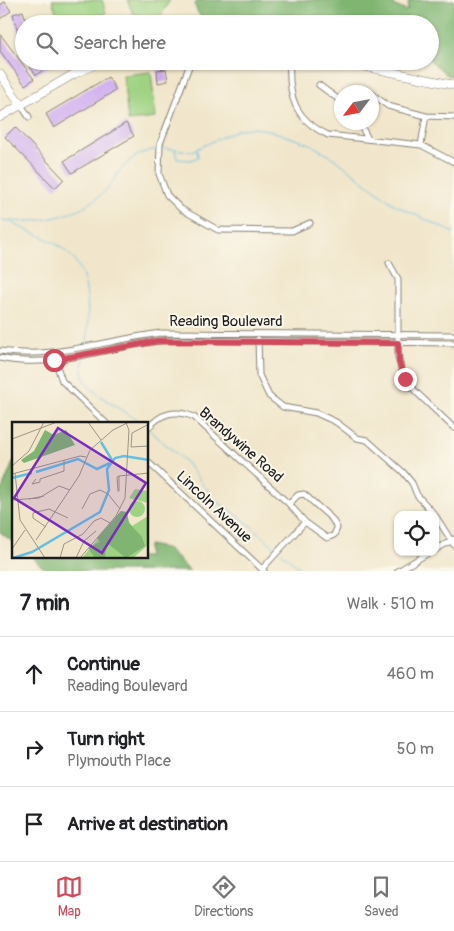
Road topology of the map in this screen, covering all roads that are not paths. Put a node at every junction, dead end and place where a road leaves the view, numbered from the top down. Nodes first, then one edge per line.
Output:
1 (83, 70) edge
2 (188, 70) edge
3 (290, 70) edge
4 (382, 70) edge
5 (0, 74) edge
6 (319, 85) dead end
7 (454, 85) edge
8 (334, 96) edge
9 (379, 99) edge
10 (21, 104) junction
11 (426, 116) junction
12 (0, 117) edge
13 (29, 117) dead end
14 (454, 117) edge
15 (363, 130) edge
16 (368, 139) junction
17 (421, 145) junction
18 (454, 162) edge
19 (310, 223) dead end
20 (389, 264) dead end
21 (258, 333) junction
22 (397, 334) junction
23 (454, 335) edge
24 (258, 341) junction
25 (398, 343) junction
26 (454, 343) edge
27 (0, 351) edge
28 (52, 352) junction
29 (0, 358) edge
30 (54, 360) junction
31 (104, 422) edge
32 (149, 427) edge
33 (454, 428) edge
34 (149, 463) edge
35 (289, 504) junction
36 (431, 511) edge
37 (439, 521) edge
38 (305, 522) junction
39 (453, 542) edge
40 (439, 548) edge
41 (423, 556) edge
42 (263, 570) edge
43 (398, 571) edge

1 - 10 street
2 - 19 street
3 - 16 street
4 - 7 street
5 - 10 street
6 - 8 street
9 - 11 street
10 - 12 street
10 - 13 street
11 - 14 street
11 - 17 street
15 - 16 street
16 - 17 street
17 - 18 street
20 - 22 street
21 - 22 street, Reading Boulevard
21 - 24 street
21 - 28 street, Reading Boulevard
22 - 23 street, Reading Boulevard
22 - 25 street
24 - 25 street, Reading Boulevard
24 - 30 street, Reading Boulevard
24 - 36 street
25 - 26 street, Reading Boulevard
25 - 33 street
27 - 28 street, Reading Boulevard
28 - 30 street
29 - 30 street, Reading Boulevard
30 - 31 street
32 - 35 street, Brandywine Road
34 - 42 street, Lincoln Avenue
35 - 38 street, Brandywine Road
35 - 38 street, Brandywine Road
37 - 39 street
38 - 42 street
39 - 40 street
41 - 43 street

